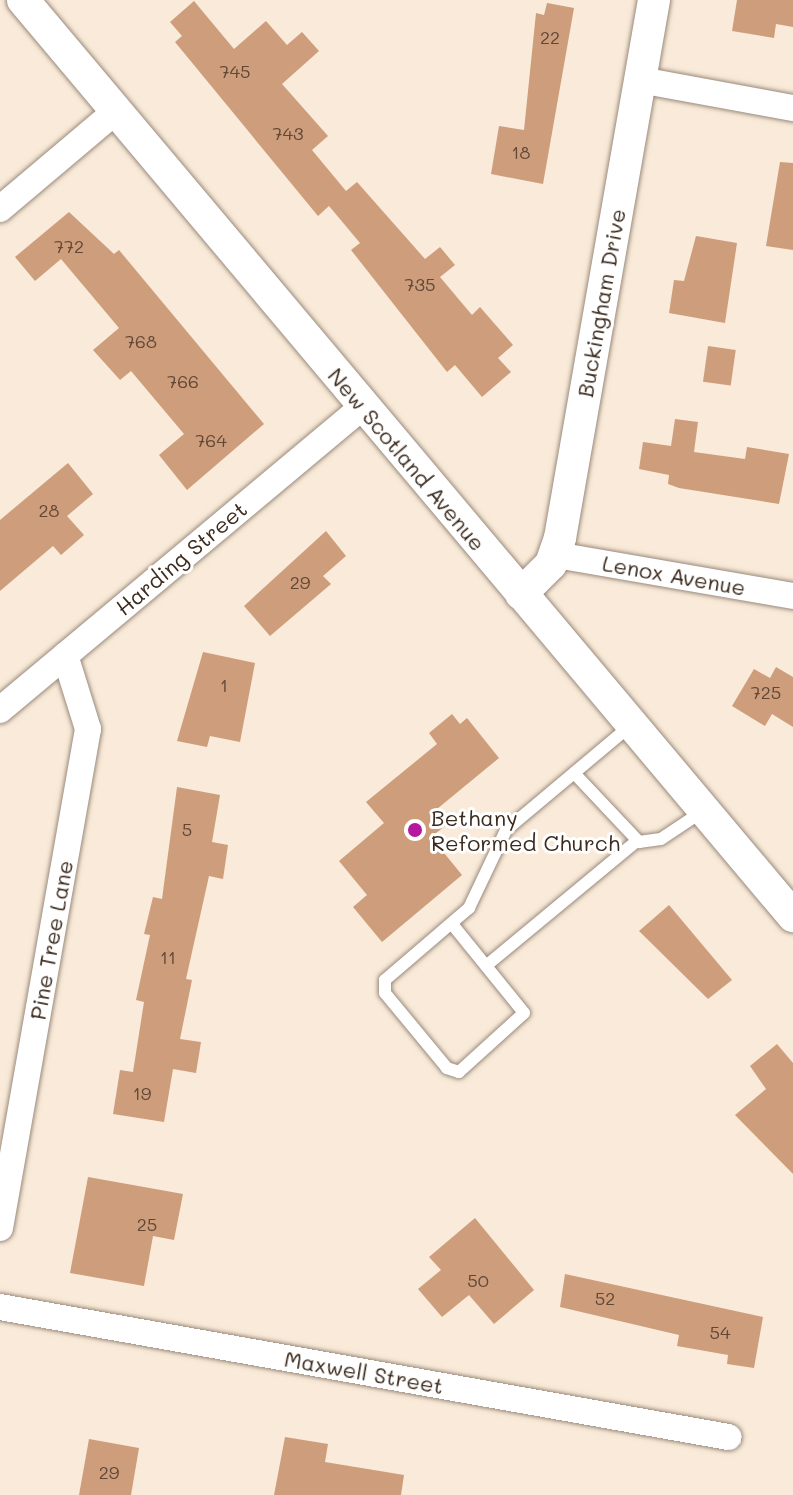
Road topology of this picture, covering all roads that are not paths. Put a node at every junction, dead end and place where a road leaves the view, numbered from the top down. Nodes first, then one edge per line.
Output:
1 (23, 0) edge
2 (654, 0) edge
3 (640, 80) junction
4 (793, 108) edge
5 (116, 111) junction
6 (0, 209) edge
7 (362, 407) junction
8 (556, 555) junction
9 (521, 594) junction
10 (793, 596) edge
11 (65, 655) junction
12 (0, 710) edge
13 (632, 724) junction
14 (574, 773) junction
15 (704, 810) junction
16 (637, 841) junction
17 (793, 916) edge
18 (452, 924) junction
19 (487, 965) junction
20 (0, 1228) edge
21 (0, 1307) edge
22 (728, 1437) dead end

1 - 5 street, New Scotland Avenue
2 - 3 street, Buckingham Drive
3 - 4 street
3 - 8 street, Buckingham Drive
5 - 6 street
5 - 7 street, New Scotland Avenue
7 - 9 street, New Scotland Avenue
7 - 11 street, Harding Street
8 - 9 street
8 - 10 street, Lenox Avenue
9 - 13 street, New Scotland Avenue
11 - 12 street, Harding Street
11 - 20 street, Pine Tree Lane
13 - 14 lane
13 - 15 street, New Scotland Avenue
14 - 16 lane
14 - 18 lane
15 - 16 lane
15 - 17 street, New Scotland Avenue
16 - 19 lane
18 - 19 lane
18 - 19 lane
21 - 22 street, Maxwell Street

